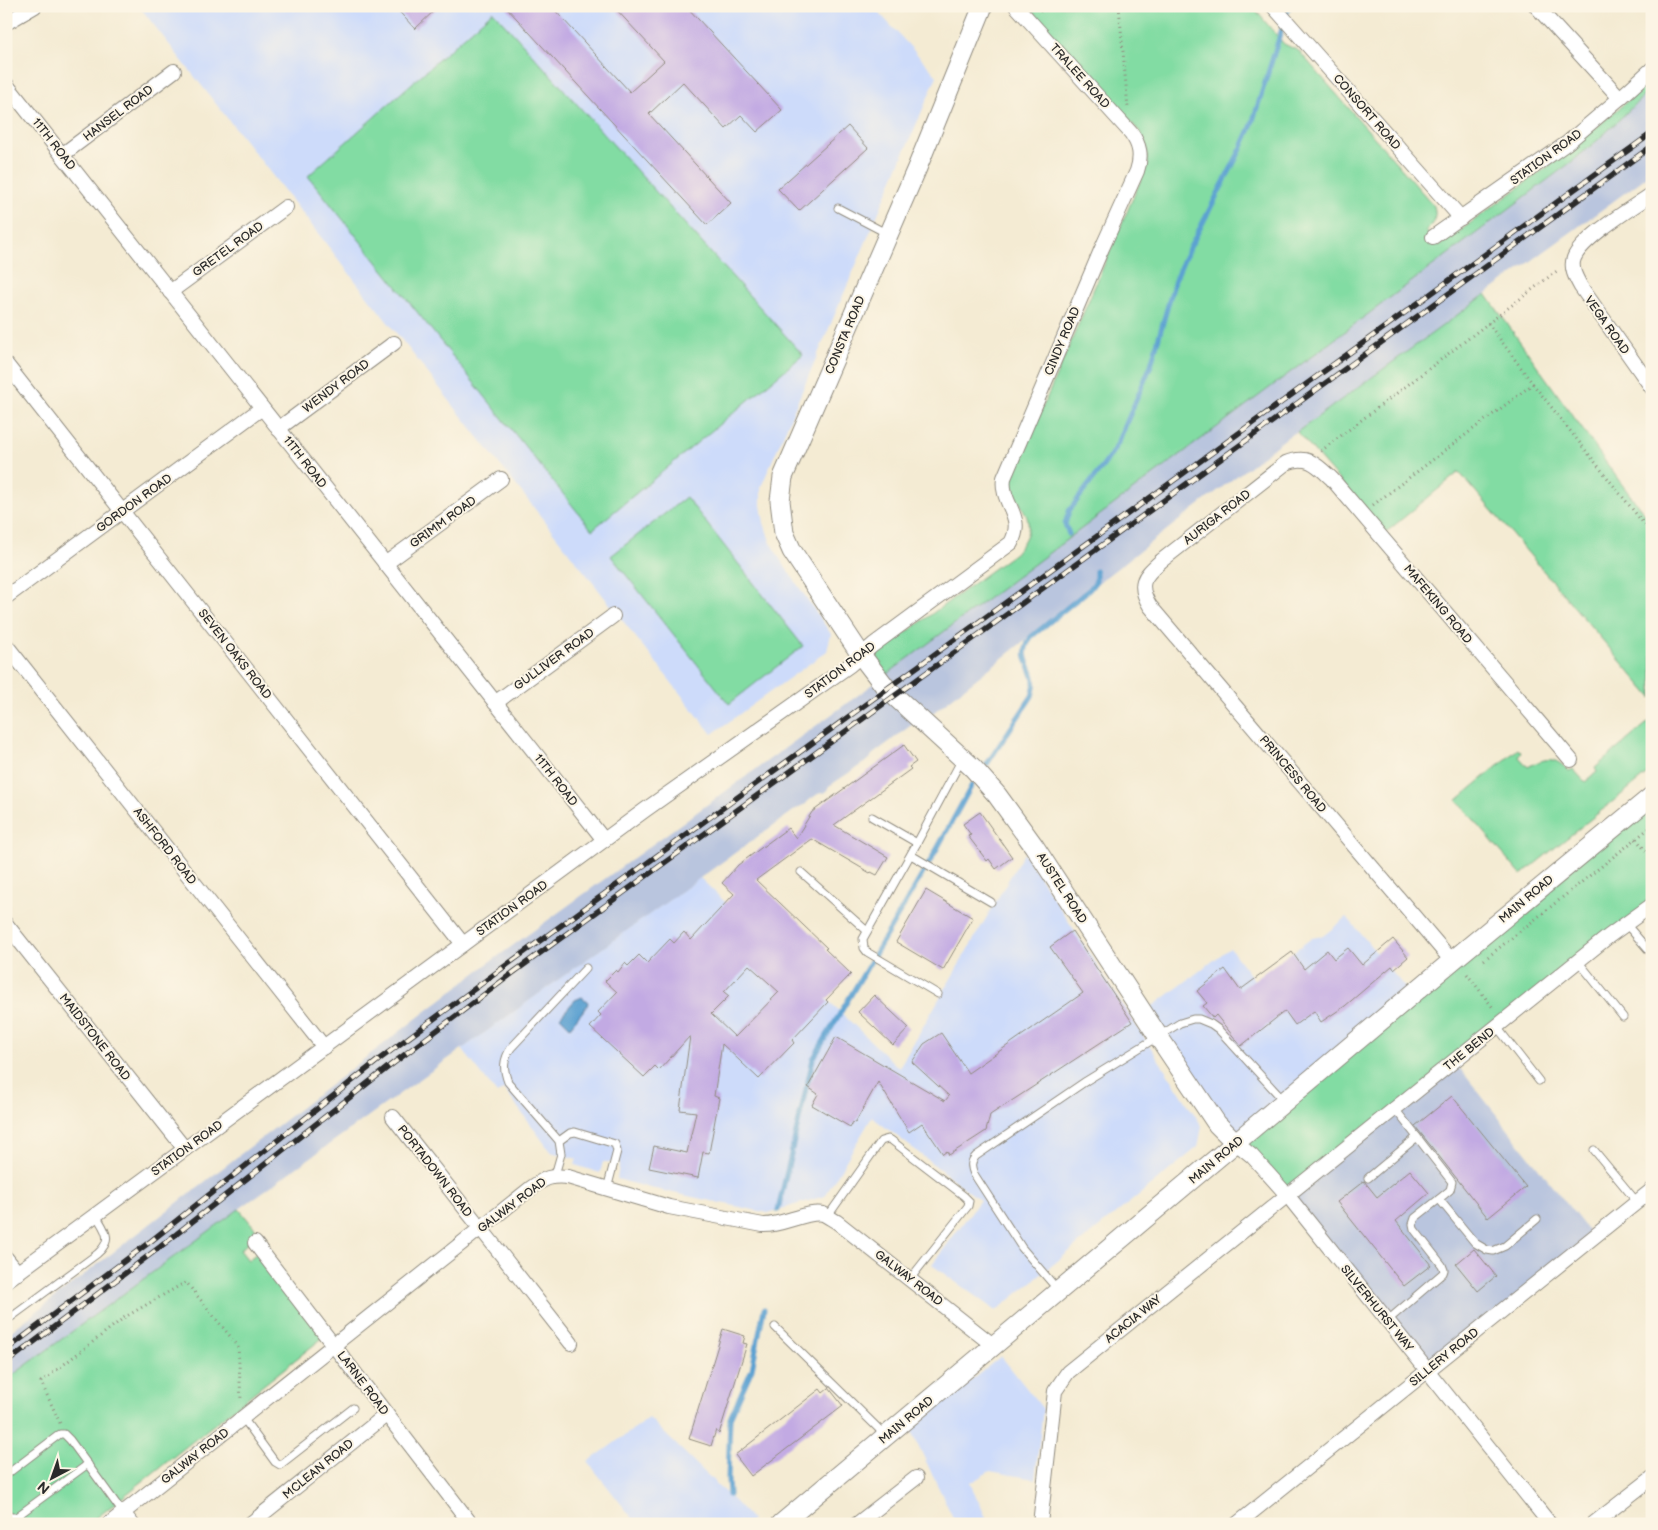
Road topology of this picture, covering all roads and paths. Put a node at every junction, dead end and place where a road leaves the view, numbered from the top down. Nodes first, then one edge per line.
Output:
1 (34, 6) edge
2 (982, 6) edge
3 (1016, 6) edge
4 (1119, 6) edge
5 (1272, 6) edge
6 (1536, 6) edge
7 (6, 23) edge
8 (1652, 69) edge
9 (174, 72) dead end
10 (6, 84) edge
11 (1620, 98) junction
12 (1131, 133) junction
13 (1140, 150) joint
14 (62, 155) junction
15 (1652, 194) edge
16 (286, 207) dead end
17 (838, 208) dead end
18 (1461, 218) junction
19 (888, 234) junction
20 (1433, 238) dead end
21 (1574, 258) junction
22 (170, 292) junction
23 (1488, 323) junction
24 (394, 343) dead end
25 (6, 364) edge
26 (1532, 384) junction
27 (1652, 388) edge
28 (262, 408) junction
29 (278, 429) junction
30 (1303, 460) junction
31 (501, 479) dead end
32 (122, 511) junction
33 (1361, 514) junction
34 (1016, 533) joint
35 (1652, 534) edge
36 (385, 564) junction
37 (1143, 583) joint
38 (6, 597) edge
39 (613, 616) dead end
40 (6, 645) edge
41 (861, 655) junction
42 (494, 703) junction
43 (1571, 760) dead end
44 (973, 768) junction
45 (1652, 796) edge
46 (872, 817) dead end
47 (1652, 826) edge
48 (1636, 839) junction
49 (604, 840) junction
50 (917, 843) junction
51 (911, 855) junction
52 (1652, 858) edge
53 (801, 872) dead end
54 (991, 902) dead end
55 (1652, 905) edge
56 (6, 924) edge
57 (1626, 924) junction
58 (867, 931) junction
59 (463, 944) junction
60 (1652, 954) edge
61 (1452, 961) junction
62 (1578, 961) junction
63 (1482, 962) dead end
64 (586, 968) dead end
65 (1460, 980) dead end
66 (938, 994) dead end
67 (1622, 1016) dead end
68 (1500, 1024) junction
69 (1158, 1036) junction
70 (324, 1047) junction
71 (1540, 1081) dead end
72 (1285, 1102) junction
73 (1395, 1109) junction
74 (393, 1117) dead end
75 (1417, 1137) junction
76 (559, 1141) junction
77 (1236, 1143) junction
78 (185, 1149) junction
79 (1594, 1150) dead end
80 (555, 1175) junction
81 (1368, 1178) dead end
82 (607, 1189) junction
83 (1652, 1190) edge
84 (1288, 1196) junction
85 (1439, 1199) junction
86 (1637, 1202) junction
87 (96, 1215) junction
88 (828, 1216) junction
89 (1537, 1219) dead end
90 (481, 1228) junction
91 (255, 1243) dead end
92 (6, 1258) edge
93 (12, 1277) edge
94 (910, 1279) junction
95 (1059, 1292) junction
96 (1387, 1321) junction
97 (6, 1322) edge
98 (775, 1327) dead end
99 (571, 1342) dead end
100 (334, 1345) junction
101 (994, 1346) junction
102 (1428, 1370) junction
103 (353, 1408) dead end
104 (386, 1415) junction
105 (243, 1418) junction
106 (66, 1436) junction
107 (886, 1436) junction
108 (88, 1464) junction
109 (6, 1475) edge
110 (916, 1478) dead end
111 (1652, 1478) edge
112 (6, 1513) edge
113 (127, 1518) edge
114 (109, 1524) edge
115 (250, 1524) edge
116 (471, 1524) edge
117 (781, 1524) edge
118 (857, 1524) edge
119 (1040, 1524) edge
120 (1237, 1524) edge
121 (1550, 1524) edge
122 (1593, 1524) edge

1 - 7 street
2 - 19 street, CONSTA ROAD
3 - 12 street, TRALEE ROAD
4 - 12 path
5 - 18 street, CONSORT ROAD
6 - 11 street
8 - 11 street, STATION ROAD
9 - 14 street, HANSEL ROAD
10 - 14 street, 11TH ROAD
11 - 18 street, STATION ROAD
12 - 13 street, TRALEE ROAD
13 - 34 street, CINDY ROAD
14 - 22 street, 11TH ROAD
15 - 21 street
16 - 22 street, GRETEL ROAD
17 - 19 lane
18 - 20 street, STATION ROAD
19 - 41 street, CONSTA ROAD
21 - 23 path
21 - 27 street, VEGA ROAD
22 - 28 street, 11TH ROAD
23 - 26 path
23 - 30 path
24 - 29 street, WENDY ROAD
25 - 32 street, SEVEN OAKS ROAD
26 - 33 path
26 - 35 path
28 - 29 street, 11TH ROAD
28 - 32 street, GORDON ROAD
29 - 36 street, 11TH ROAD
30 - 33 street, MAFEKING ROAD
30 - 37 street, AURIGA ROAD
31 - 36 street, GRIMM ROAD
32 - 38 street, GORDON ROAD
32 - 59 street, SEVEN OAKS ROAD
33 - 43 street, MAFEKING ROAD
34 - 41 street, STATION ROAD
36 - 42 street, 11TH ROAD
37 - 61 street, PRINCESS ROAD
39 - 42 street, GULLIVER ROAD
40 - 70 street, ASHFORD ROAD
41 - 44 street, AUSTEL ROAD
41 - 49 street, STATION ROAD
42 - 49 street, 11TH ROAD
44 - 50 lane
44 - 69 street, AUSTEL ROAD
45 - 61 street, MAIN ROAD
46 - 50 lane
47 - 48 path
48 - 52 path
48 - 63 path
49 - 59 street, STATION ROAD
50 - 51 lane
51 - 54 lane
51 - 58 lane
53 - 58 lane
55 - 57 street, THE BEND
56 - 78 street, MAIDSTONE ROAD
57 - 60 lane
57 - 62 street, THE BEND
58 - 66 lane
59 - 70 street, STATION ROAD
61 - 72 street, MAIN ROAD
62 - 67 lane
62 - 68 street, THE BEND
64 - 76 lane
65 - 68 path
68 - 71 lane
68 - 73 street, THE BEND
69 - 72 lane
69 - 77 street, AUSTEL ROAD
69 - 95 lane
70 - 78 street, STATION ROAD
72 - 77 street, MAIN ROAD
73 - 75 lane
73 - 84 street, THE BEND
74 - 90 street, PORTADOWN ROAD
75 - 81 lane
75 - 85 lane
76 - 80 lane
76 - 82 lane
77 - 84 street, SILVERHURST WAY
77 - 95 street, MAIN ROAD
78 - 87 street, STATION ROAD
79 - 86 lane
80 - 82 street, GALWAY ROAD
80 - 90 street, GALWAY ROAD
82 - 88 street, GALWAY ROAD
83 - 86 street, SILLERY ROAD
84 - 96 street, SILVERHURST WAY
84 - 119 street, ACACIA WAY
85 - 89 lane
85 - 96 lane
86 - 102 street, SILLERY ROAD
87 - 93 street, STATION ROAD
87 - 97 lane
88 - 94 street, GALWAY ROAD
88 - 94 lane
90 - 99 street, PORTADOWN ROAD
90 - 100 street, GALWAY ROAD
91 - 100 street, LARNE ROAD
92 - 93 street
94 - 101 street, GALWAY ROAD
95 - 101 street, MAIN ROAD
96 - 102 street, SILVERHURST WAY
98 - 107 lane
100 - 104 street, LARNE ROAD
100 - 105 street, GALWAY ROAD
101 - 107 street, MAIN ROAD
102 - 120 street, SILLERY ROAD
102 - 121 street, SILVERHURST WAY
103 - 105 lane
104 - 115 street, MCLEAN ROAD
104 - 116 street, LARNE ROAD
105 - 106 path
105 - 113 street, GALWAY ROAD
106 - 108 lane
106 - 109 lane
107 - 117 street, MAIN ROAD
108 - 112 lane
108 - 113 lane
110 - 118 street
111 - 122 street
113 - 114 street, GALWAY ROAD

